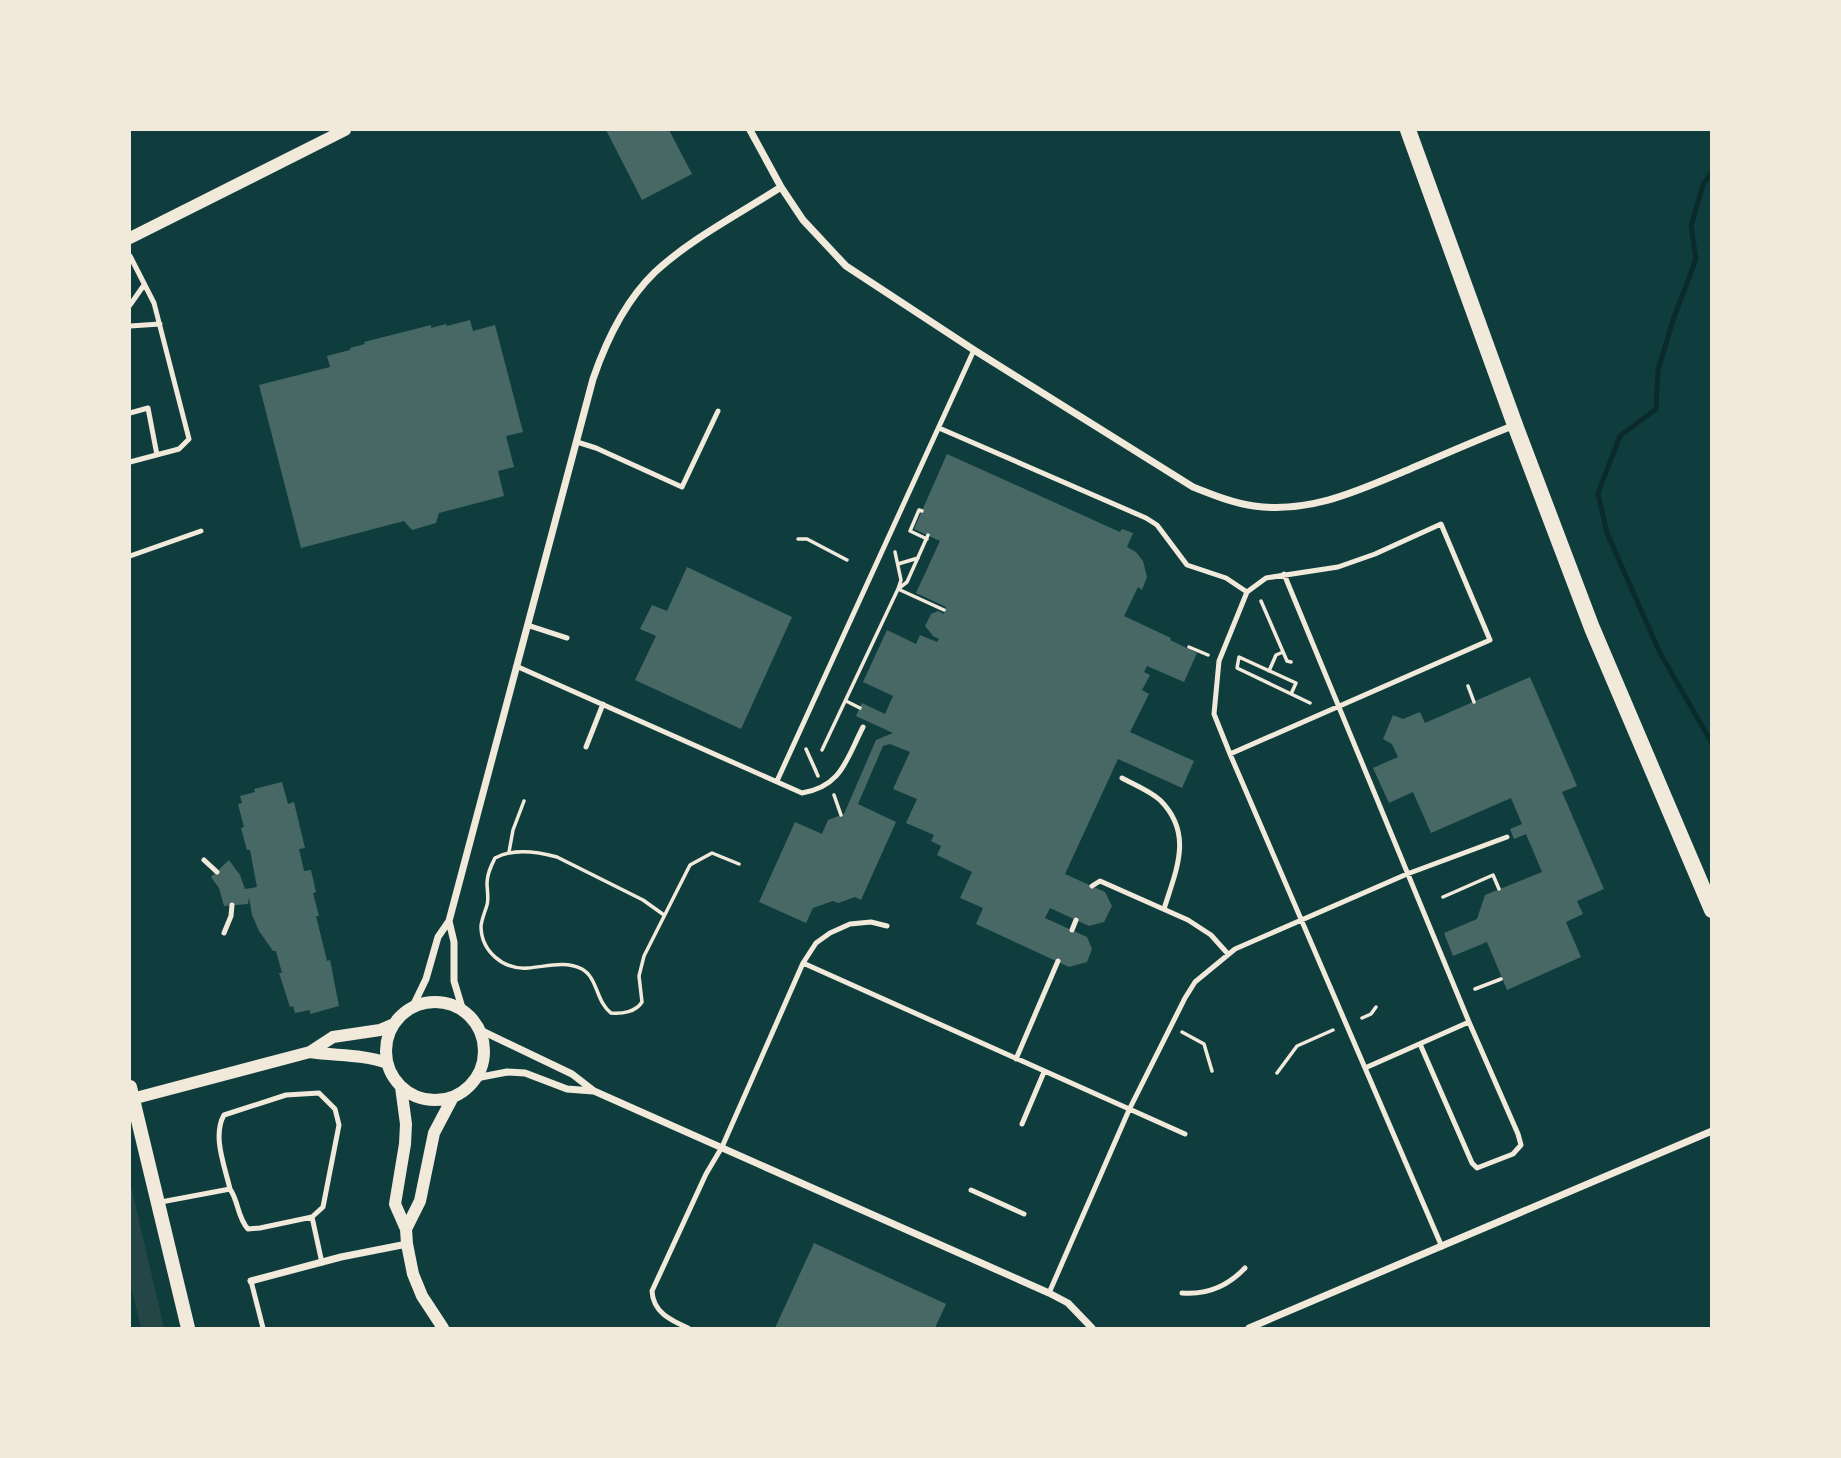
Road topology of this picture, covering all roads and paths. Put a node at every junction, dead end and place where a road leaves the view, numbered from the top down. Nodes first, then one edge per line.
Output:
1 (345, 130) edge
2 (750, 130) edge
3 (1408, 130) edge
4 (781, 187) junction
5 (130, 237) edge
6 (130, 256) edge
7 (144, 285) junction
8 (130, 305) edge
9 (160, 324) junction
10 (130, 326) edge
11 (974, 350) junction
12 (718, 411) dead end
13 (130, 413) edge
14 (1515, 425) junction
15 (939, 428) junction
16 (577, 442) junction
17 (157, 455) junction
18 (130, 462) edge
19 (922, 511) dead end
20 (201, 531) dead end
21 (798, 538) dead end
22 (895, 551) dead end
23 (130, 556) edge
24 (918, 558) junction
25 (847, 560) dead end
26 (898, 564) junction
27 (1284, 575) junction
28 (898, 589) junction
29 (1247, 592) junction
30 (1261, 601) dead end
31 (944, 610) dead end
32 (527, 625) junction
33 (567, 638) dead end
34 (1189, 647) dead end
35 (1283, 652) junction
36 (1208, 655) dead end
37 (1291, 662) dead end
38 (516, 666) junction
39 (1269, 671) junction
40 (1468, 686) dead end
41 (1291, 694) junction
42 (846, 701) junction
43 (1474, 702) dead end
44 (1310, 703) dead end
45 (603, 704) junction
46 (1339, 706) junction
47 (860, 708) dead end
48 (863, 727) dead end
49 (586, 747) dead end
50 (822, 750) dead end
51 (1230, 754) junction
52 (816, 771) dead end
53 (1122, 778) dead end
54 (819, 779) dead end
55 (777, 781) junction
56 (834, 795) dead end
57 (524, 801) dead end
58 (841, 814) dead end
59 (1507, 837) dead end
60 (509, 852) junction
61 (204, 860) dead end
62 (739, 864) dead end
63 (217, 872) dead end
64 (1408, 874) junction
65 (1092, 886) dead end
66 (1499, 889) dead end
67 (1443, 897) dead end
68 (232, 905) dead end
69 (1164, 909) junction
70 (1712, 910) edge
71 (664, 915) junction
72 (1301, 918) junction
73 (1076, 920) dead end
74 (449, 921) junction
75 (887, 926) dead end
76 (1072, 930) dead end
77 (224, 933) dead end
78 (1228, 954) junction
79 (1058, 961) dead end
80 (803, 963) junction
81 (1501, 979) dead end
82 (1475, 989) dead end
83 (1376, 1007) dead end
84 (412, 1008) junction
85 (463, 1011) junction
86 (1362, 1018) dead end
87 (1469, 1022) junction
88 (394, 1024) junction
89 (478, 1029) junction
90 (1333, 1030) dead end
91 (1181, 1031) dead end
92 (1420, 1044) junction
93 (310, 1052) junction
94 (1016, 1059) junction
95 (387, 1063) junction
96 (1365, 1068) junction
97 (1212, 1071) dead end
98 (1044, 1072) junction
99 (1277, 1073) dead end
100 (476, 1078) junction
101 (401, 1087) junction
102 (594, 1091) junction
103 (131, 1093) edge
104 (453, 1097) junction
105 (1129, 1110) junction
106 (1022, 1124) dead end
107 (1712, 1131) edge
108 (1185, 1134) dead end
109 (722, 1147) junction
110 (230, 1189) junction
111 (971, 1190) dead end
112 (158, 1203) junction
113 (1024, 1214) dead end
114 (312, 1217) junction
115 (406, 1229) junction
116 (407, 1244) junction
117 (1442, 1247) junction
118 (322, 1262) junction
119 (1245, 1268) dead end
120 (251, 1281) joint
121 (1049, 1293) junction
122 (1182, 1293) dead end
123 (188, 1328) edge
124 (263, 1328) edge
125 (443, 1328) edge
126 (688, 1328) edge
127 (1092, 1328) edge
128 (1249, 1328) edge

1 - 5 street
2 - 4 street
3 - 14 main road
4 - 11 street
4 - 16 street
6 - 7 lane
7 - 8 lane
7 - 9 lane
9 - 10 lane
9 - 17 lane
11 - 14 street
11 - 15 lane
12 - 16 lane
13 - 17 lane
14 - 70 main road
15 - 29 lane
15 - 55 lane
16 - 32 street
17 - 18 lane
19 - 24 path
20 - 23 lane
21 - 25 path
22 - 26 path
24 - 26 path
24 - 28 path
26 - 28 path
27 - 29 lane
27 - 46 lane
27 - 46 lane
28 - 31 path
28 - 42 path
29 - 51 lane
30 - 35 path
32 - 33 lane
32 - 38 street
34 - 36 path
35 - 37 path
35 - 39 path
38 - 45 lane
38 - 74 street
39 - 41 path
39 - 41 path
40 - 43 path
41 - 44 path
42 - 47 path
42 - 50 path
45 - 49 lane
45 - 55 lane
46 - 51 lane
46 - 64 lane
48 - 55 lane
51 - 72 lane
52 - 54 path
53 - 69 lane
56 - 58 path
57 - 60 path
59 - 64 lane
60 - 71 path
60 - 71 path
61 - 63 lane
62 - 71 path
64 - 72 lane
64 - 87 lane
65 - 69 lane
66 - 67 path
68 - 77 lane
69 - 78 lane
72 - 78 lane
72 - 96 lane
73 - 76 lane
74 - 84 street
74 - 85 street
75 - 80 lane
78 - 105 lane
79 - 94 lane
80 - 94 lane
80 - 109 lane
81 - 82 path
83 - 86 path
84 - 85 street
84 - 88 street
85 - 89 street
87 - 92 lane
87 - 92 lane
88 - 93 street
88 - 95 street
89 - 100 street
89 - 102 street
90 - 99 path
91 - 97 path
92 - 96 lane
93 - 95 street
93 - 103 street
94 - 98 lane
95 - 101 street
96 - 117 lane
98 - 105 lane
98 - 106 lane
100 - 102 street
100 - 104 street
101 - 104 street
101 - 115 street
102 - 109 street
103 - 112 main road
104 - 115 street
105 - 108 lane
105 - 121 lane
107 - 117 street
109 - 121 street
109 - 126 lane
110 - 112 lane
110 - 114 lane
110 - 114 lane
111 - 113 lane
112 - 123 main road
114 - 118 lane
115 - 116 street
116 - 118 street
116 - 125 street
117 - 128 street
118 - 120 street
119 - 122 lane
120 - 124 lane
121 - 127 street

